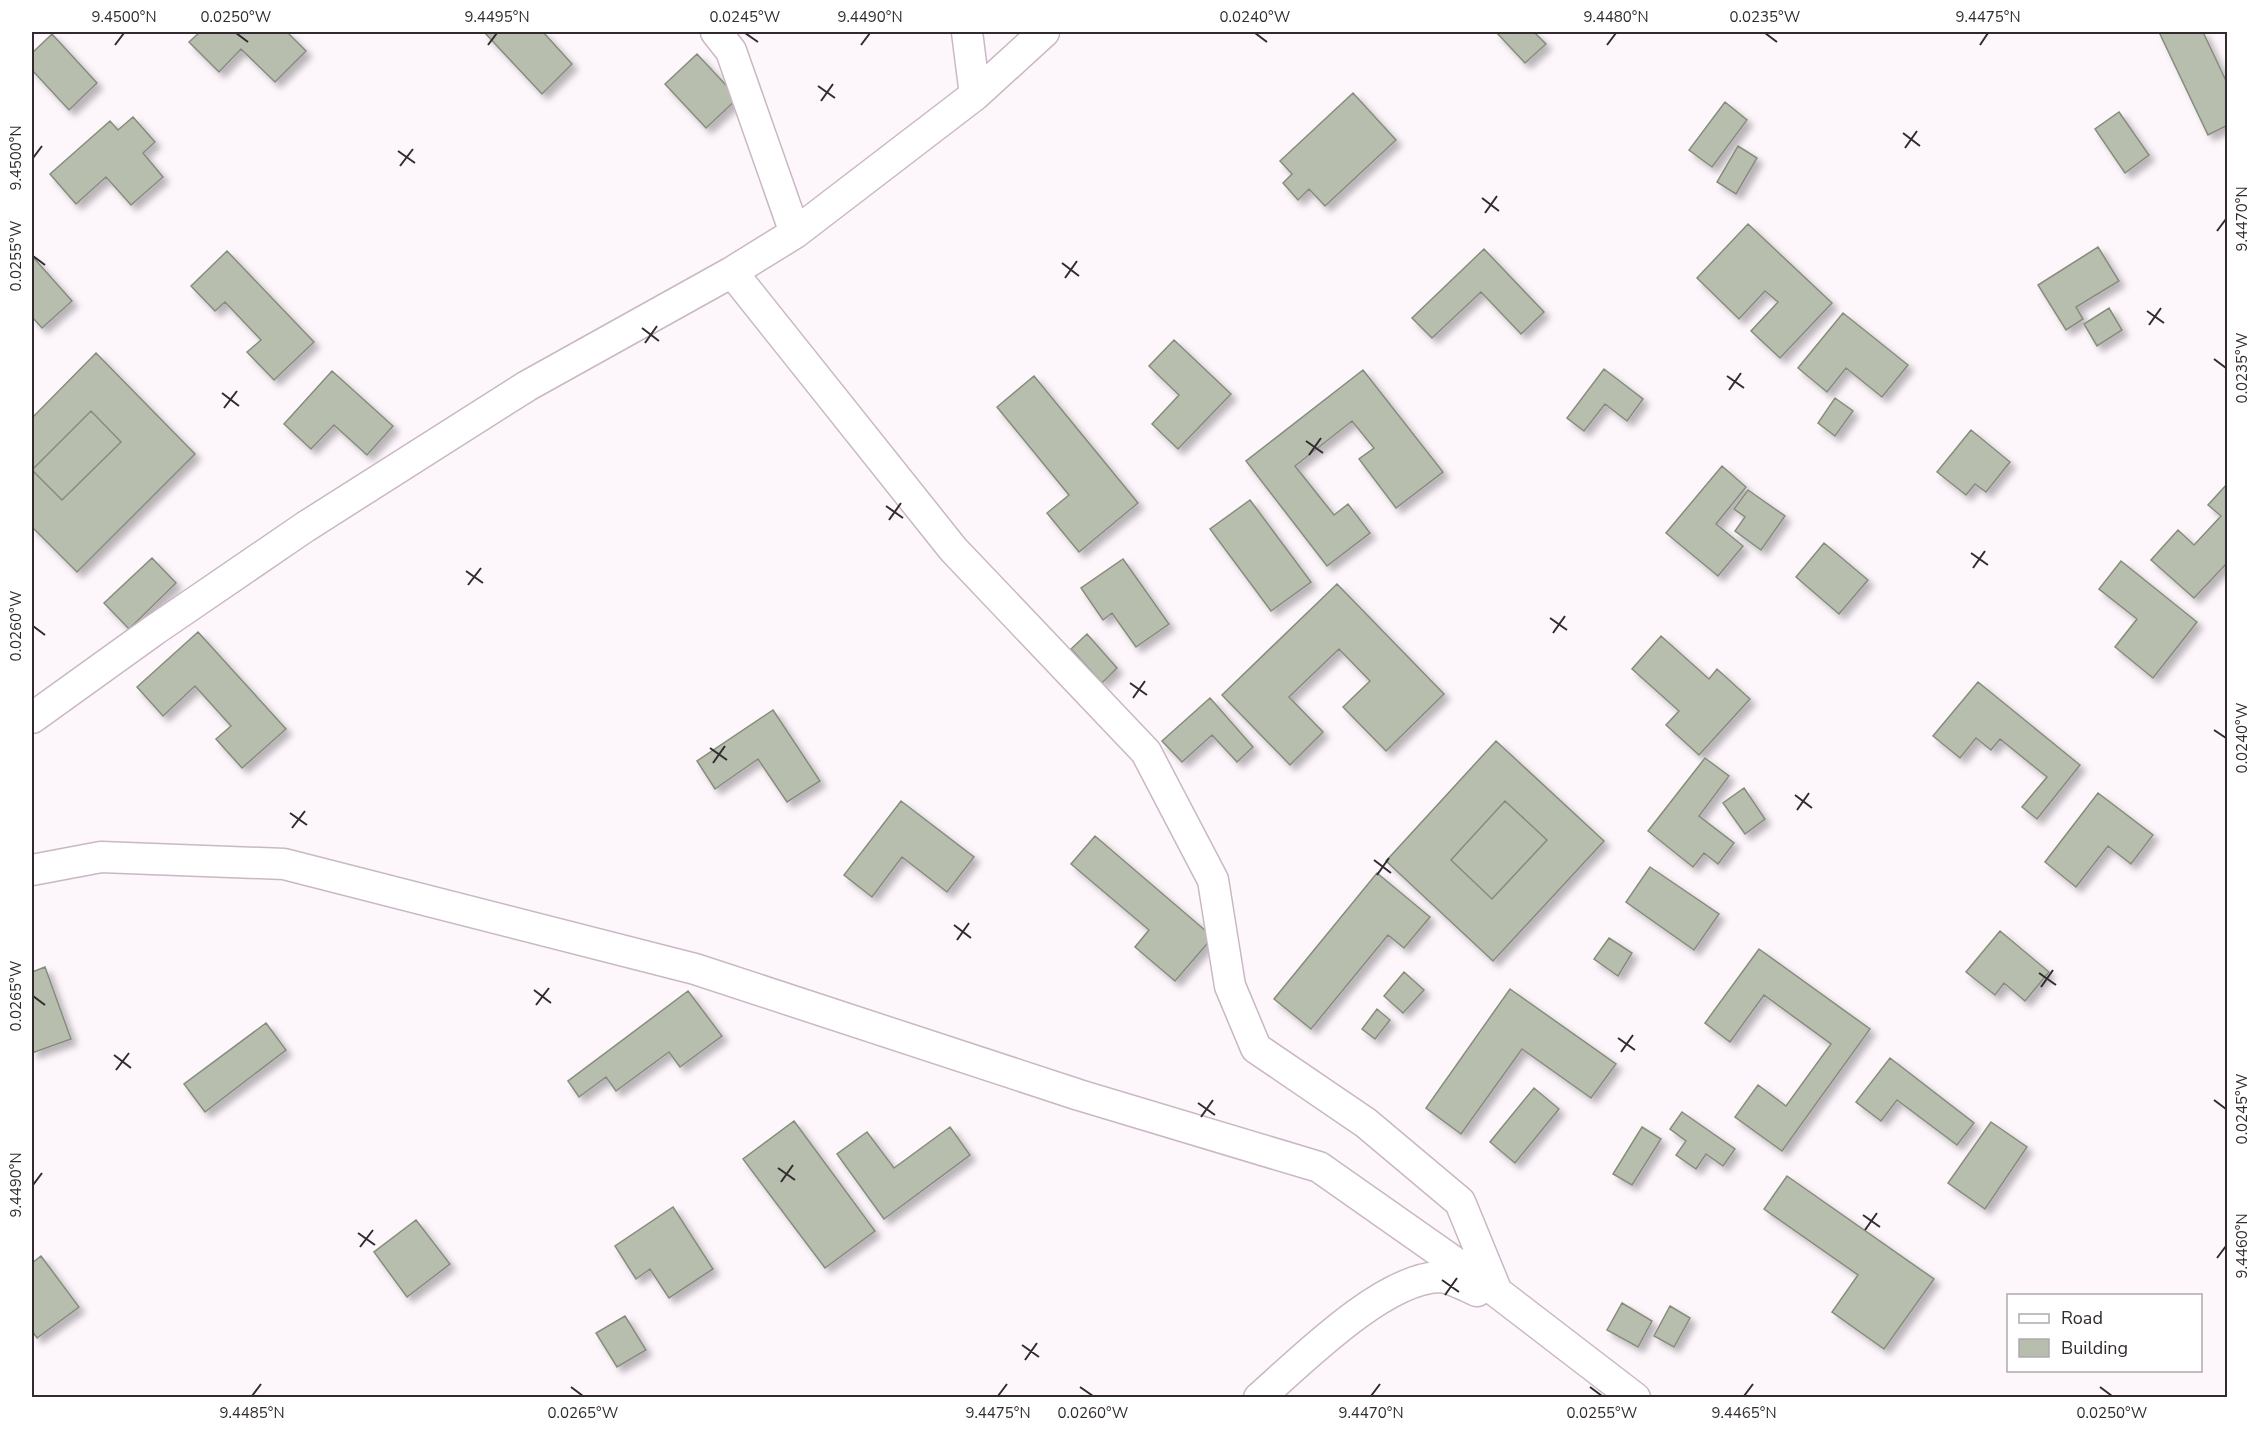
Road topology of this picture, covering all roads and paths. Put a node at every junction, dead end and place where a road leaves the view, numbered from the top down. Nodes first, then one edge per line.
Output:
1 (716, 32) edge
2 (967, 32) edge
3 (1044, 32) edge
4 (975, 95) junction
5 (795, 233) junction
6 (732, 272) junction
7 (32, 718) edge
8 (32, 870) edge
9 (1506, 1299) junction
10 (1259, 1398) edge
11 (1635, 1398) edge

1 - 5 street
2 - 4 street
3 - 4 street
4 - 5 street
5 - 6 street
6 - 7 street
6 - 9 street
8 - 9 street
9 - 10 street
9 - 11 street

